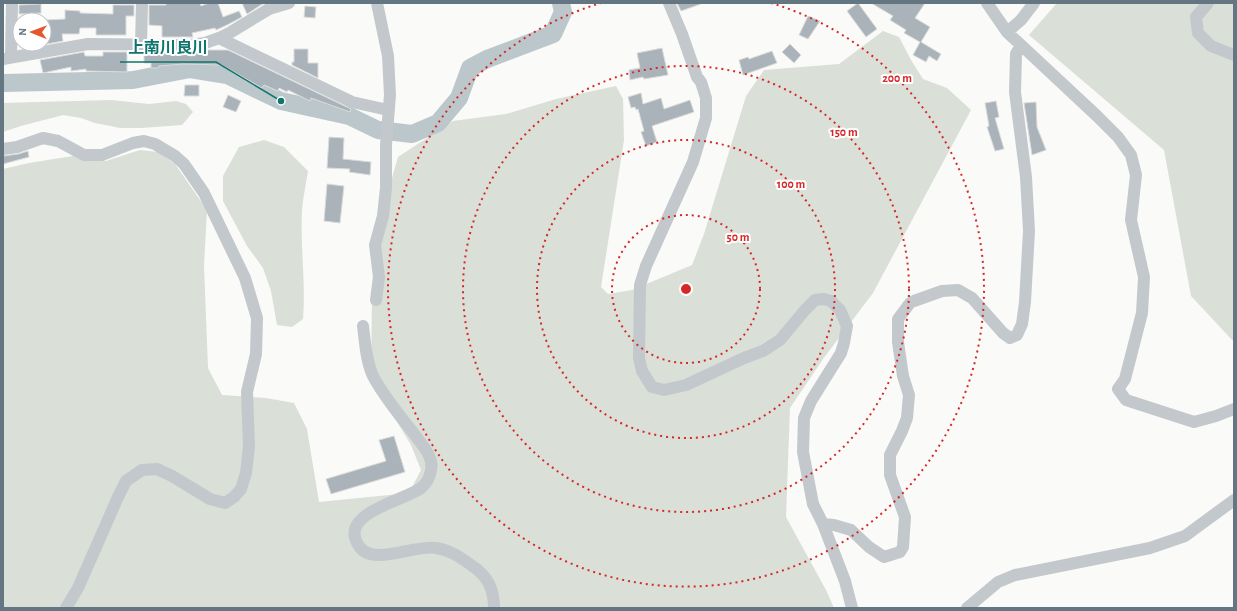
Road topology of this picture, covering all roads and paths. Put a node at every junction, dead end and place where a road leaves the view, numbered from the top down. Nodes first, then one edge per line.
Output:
1 (12, 3) edge
2 (142, 3) edge
3 (289, 3) edge
4 (377, 3) edge
5 (669, 3) edge
6 (987, 3) edge
7 (1034, 3) edge
8 (1208, 3) edge
9 (1007, 32) junction
10 (218, 38) junction
11 (141, 45) junction
12 (1021, 45) junction
13 (1234, 55) edge
14 (7, 58) edge
15 (388, 110) junction
16 (3, 149) edge
17 (376, 300) dead end
18 (363, 326) dead end
19 (1234, 409) edge
20 (1234, 500) edge
21 (823, 524) junction
22 (66, 608) edge
23 (494, 608) edge
24 (852, 608) edge
25 (967, 608) edge

1 - 14 street
2 - 11 street
3 - 10 street
4 - 15 street
5 - 21 street
6 - 9 street
7 - 9 street
8 - 13 street
9 - 12 street
10 - 11 street
10 - 15 street
11 - 14 street
12 - 19 street
12 - 21 street
15 - 17 street
16 - 22 street
18 - 23 street
20 - 25 street
21 - 24 street

